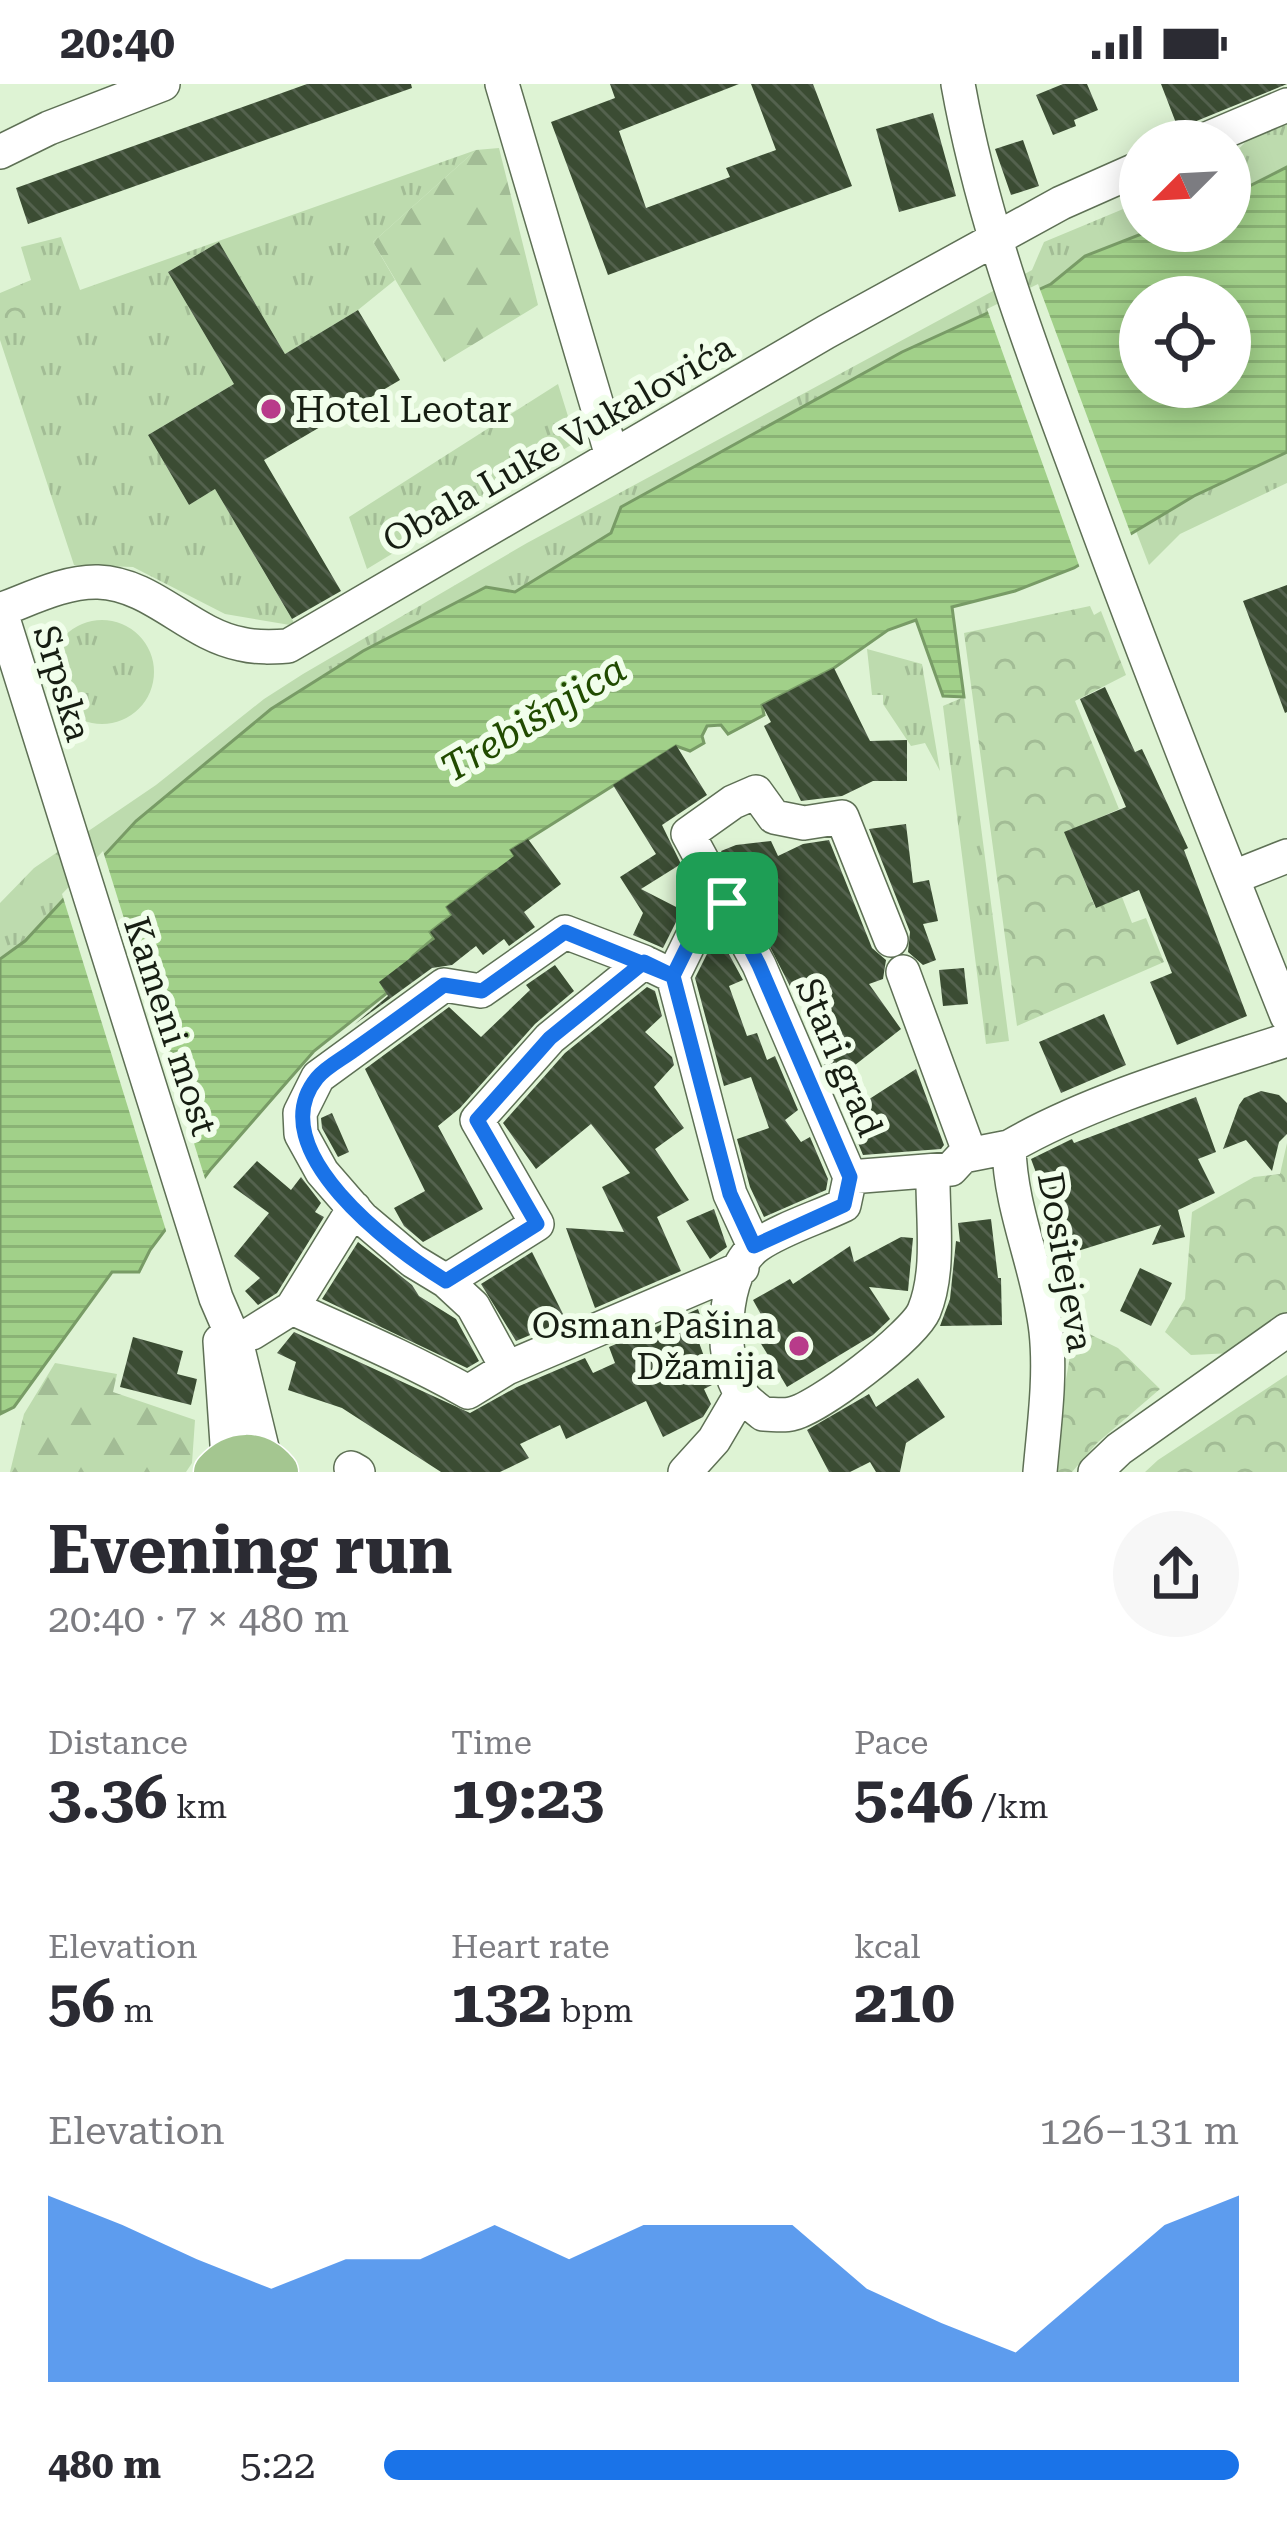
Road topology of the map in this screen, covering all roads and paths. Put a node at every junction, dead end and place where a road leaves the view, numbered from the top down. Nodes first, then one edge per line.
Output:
1 (163, 84) edge
2 (502, 84) edge
3 (958, 84) edge
4 (1287, 104) edge
5 (76, 117) junction
6 (1250, 120) edge
7 (0, 142) edge
8 (0, 152) edge
9 (1119, 177) edge
10 (993, 239) junction
11 (612, 456) junction
12 (0, 610) edge
13 (52, 779) joint
14 (1287, 856) edge
15 (1234, 877) junction
16 (727, 903) junction
17 (658, 969) junction
18 (1287, 1016) edge
19 (1287, 1040) edge
20 (1009, 1147) junction
21 (970, 1154) junction
22 (933, 1171) junction
23 (850, 1177) junction
24 (354, 1208) junction
25 (748, 1257) junction
26 (446, 1281) junction
27 (292, 1308) junction
28 (1287, 1330) edge
29 (252, 1333) dead end
30 (507, 1368) junction
31 (741, 1394) junction
32 (246, 1466) edge
33 (685, 1472) edge
34 (1040, 1472) edge
35 (1095, 1472) edge

1 - 5 street
2 - 11 street
3 - 10 street
4 - 6 street
5 - 7 street
5 - 8 street
9 - 10 street, Obala Luke Vukalovića
10 - 11 street, Obala Luke Vukalovića
10 - 15 street
11 - 12 street, Obala Luke Vukalovića
12 - 13 street, Srpska
13 - 32 street, Kameni most
14 - 15 street
15 - 18 street
16 - 17 street
16 - 21 street, Stari grad
16 - 23 street, Stari grad
17 - 24 street
17 - 25 street
17 - 26 street
19 - 20 street, Dositejeva
20 - 21 street, Stari grad
20 - 34 street, Dositejeva
21 - 22 street, Stari grad
22 - 23 street, Stari grad
22 - 31 street
23 - 25 street, Stari grad
24 - 26 street
24 - 27 street
25 - 30 street, Stari grad
25 - 31 street
26 - 30 street
27 - 29 street
27 - 30 street, Stari grad
28 - 35 street
31 - 33 street

